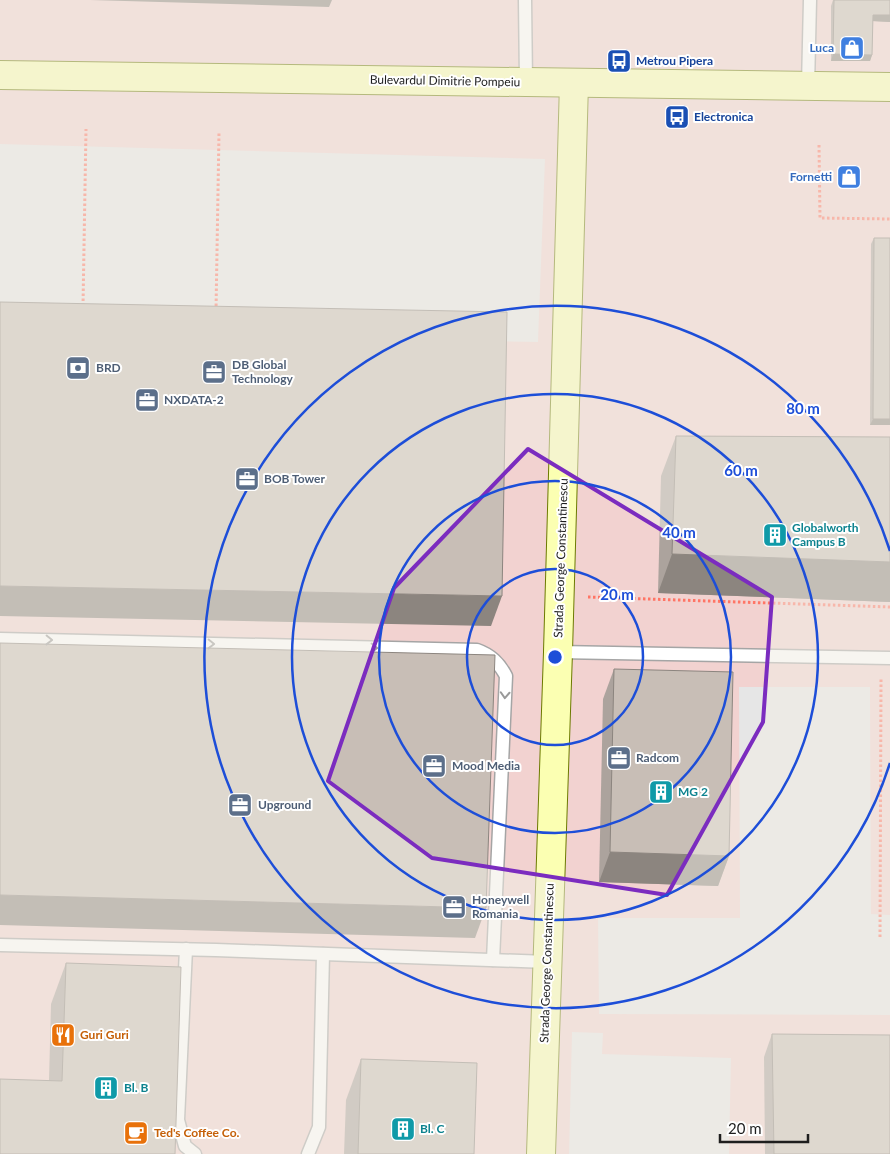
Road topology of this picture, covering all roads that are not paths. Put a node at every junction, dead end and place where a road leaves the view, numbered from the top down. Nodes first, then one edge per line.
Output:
1 (525, 0) edge
2 (810, 0) edge
3 (0, 75) edge
4 (526, 82) junction
5 (574, 83) junction
6 (808, 86) junction
7 (890, 87) edge
8 (0, 638) edge
9 (558, 652) junction
10 (886, 657) edge
11 (0, 945) edge
12 (186, 950) junction
13 (323, 954) junction
14 (493, 960) junction
15 (547, 962) junction
16 (195, 1154) edge
17 (308, 1154) edge
18 (541, 1154) edge

1 - 4 lane
2 - 6 lane
3 - 4 street, Bulevardul Dimitrie Pompeiu
4 - 5 street, Bulevardul Dimitrie Pompeiu
5 - 6 street, Bulevardul Dimitrie Pompeiu
5 - 9 street, Strada George Constantinescu
6 - 7 street, Bulevardul Dimitrie Pompeiu
8 -> 14 lane
9 - 10 lane
9 - 15 street, Strada George Constantinescu
11 - 12 lane
12 - 13 lane
12 - 16 lane
13 - 14 lane
13 - 17 lane
14 - 15 lane
15 - 18 street, Strada George Constantinescu

